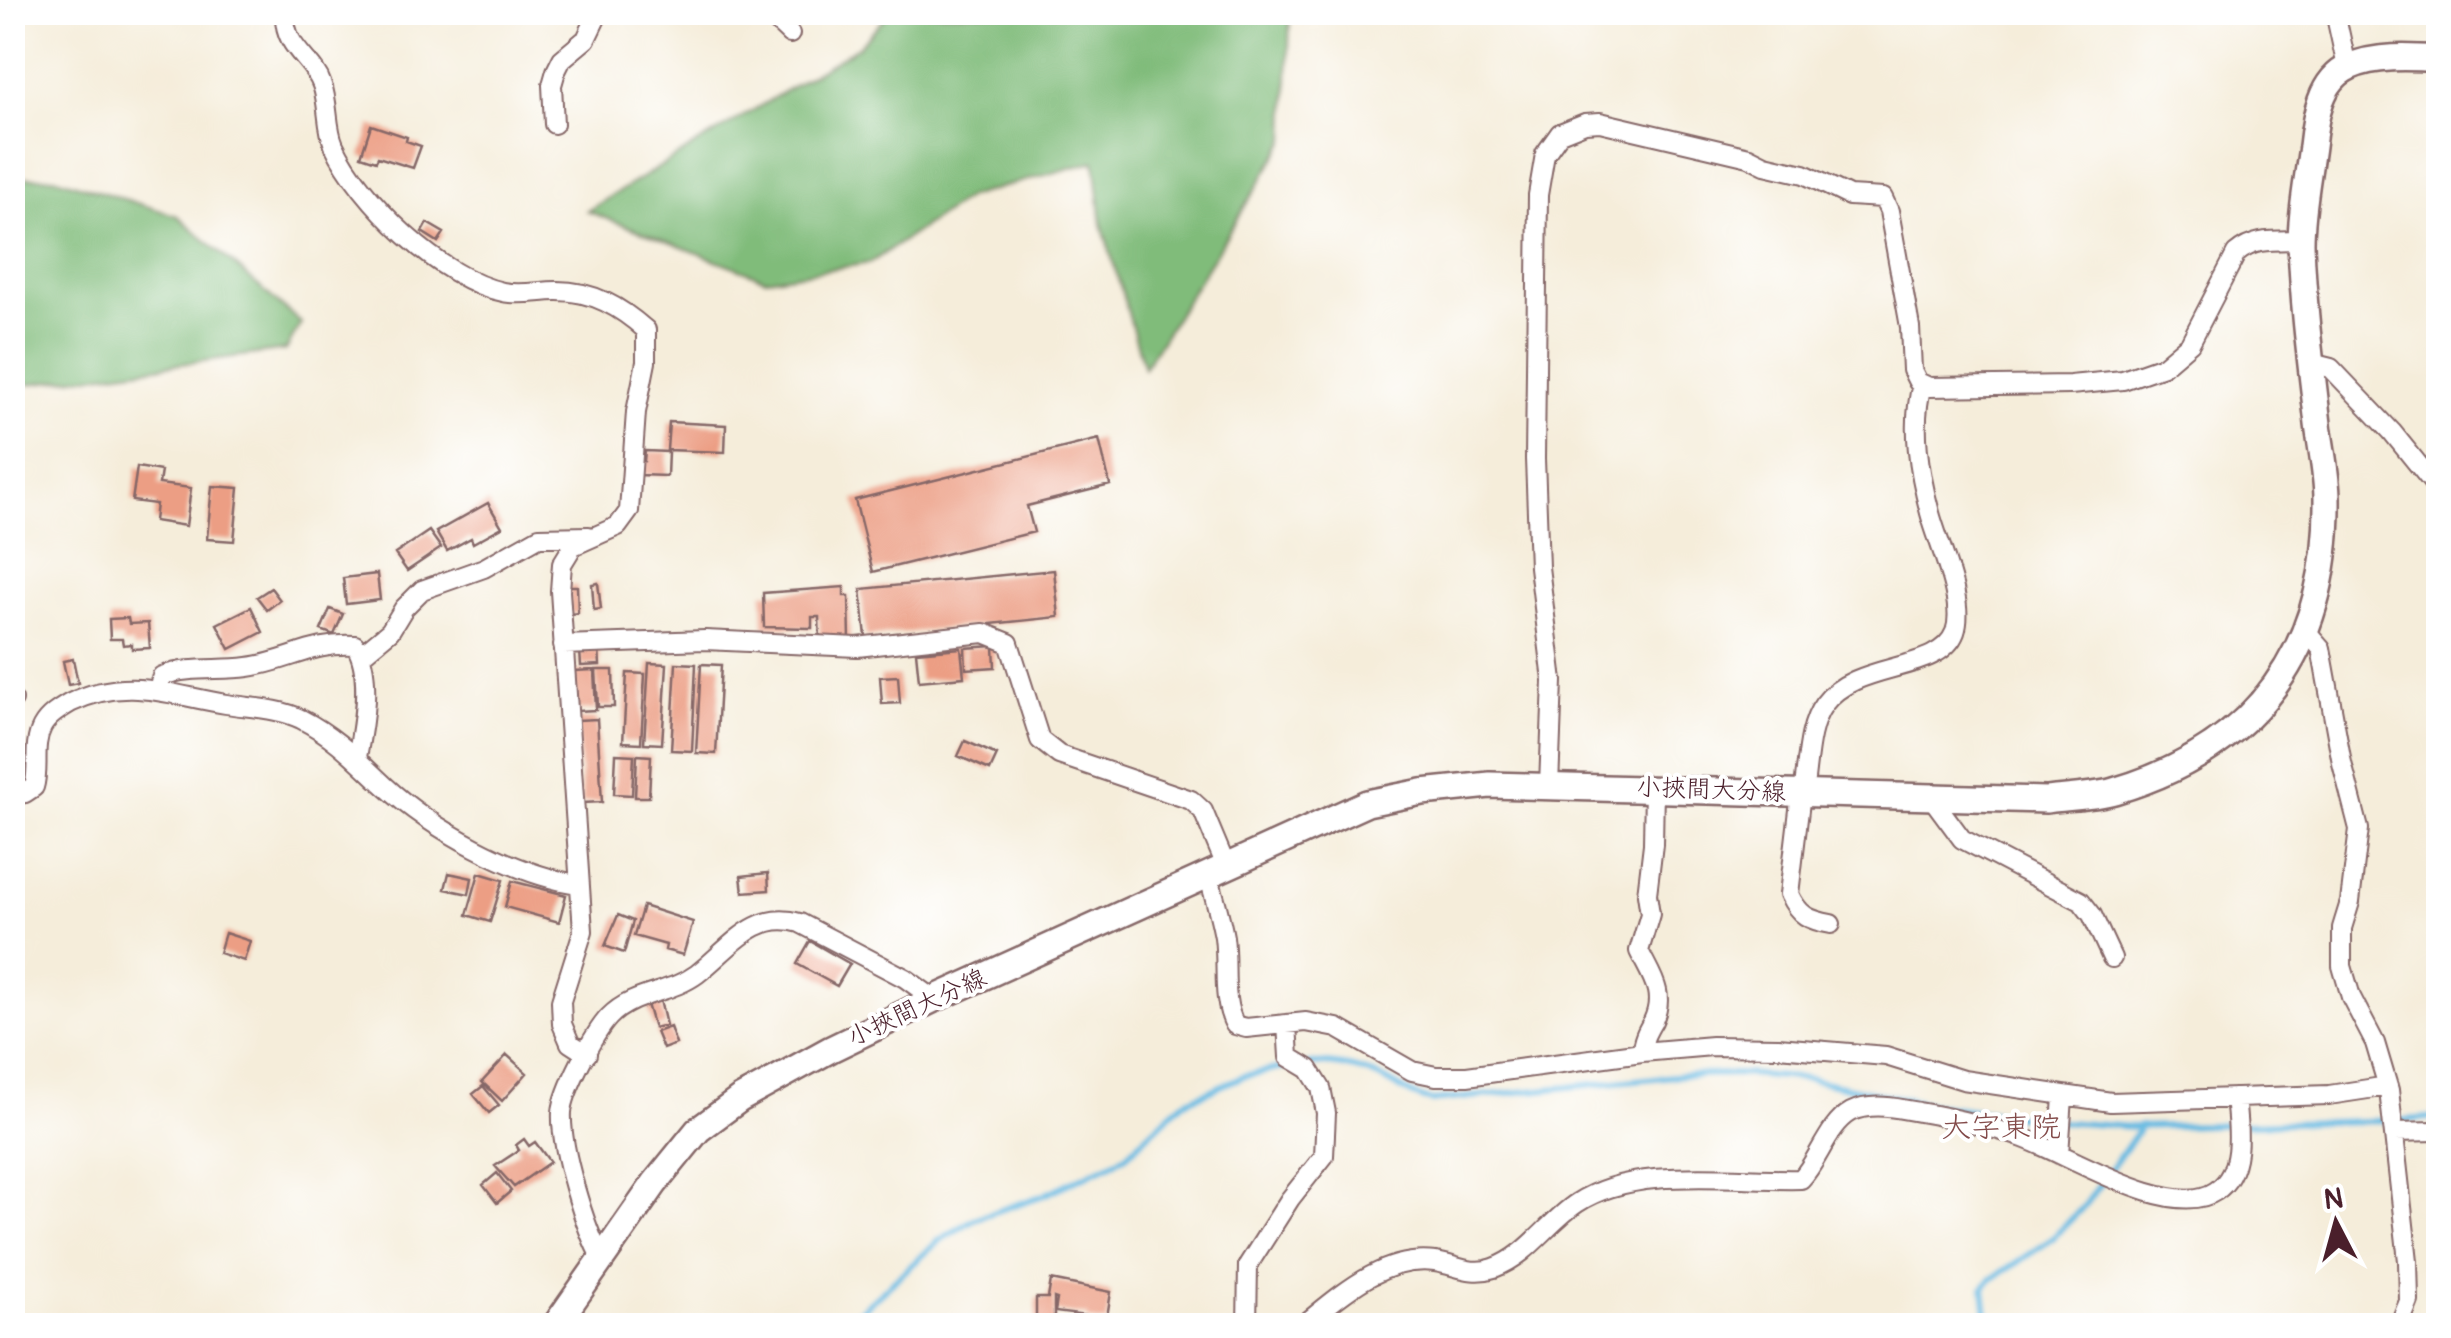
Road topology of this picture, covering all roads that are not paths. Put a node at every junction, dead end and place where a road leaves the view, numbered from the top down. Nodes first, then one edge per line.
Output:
1 (285, 12) edge
2 (599, 12) edge
3 (767, 12) edge
4 (2335, 12) edge
5 (790, 34) dead end
6 (2438, 59) edge
7 (2347, 67) junction
8 (554, 124) dead end
9 (2301, 240) junction
10 (2311, 363) junction
11 (1922, 384) junction
12 (2438, 489) edge
13 (593, 536) junction
14 (2307, 632) junction
15 (564, 645) junction
16 (361, 654) junction
17 (158, 689) junction
18 (357, 757) junction
19 (12, 783) edge
20 (1549, 786) junction
21 (1654, 788) junction
22 (1802, 793) junction
23 (1931, 797) junction
24 (1217, 869) junction
25 (579, 884) junction
26 (1831, 924) dead end
27 (2112, 958) dead end
28 (934, 999) junction
29 (1287, 1024) junction
30 (1642, 1052) junction
31 (587, 1054) junction
32 (2388, 1086) junction
33 (2235, 1098) junction
34 (2063, 1100) junction
35 (2394, 1132) junction
36 (2438, 1132) edge
37 (2059, 1154) junction
38 (602, 1259) junction
39 (555, 1326) edge
40 (1247, 1326) edge
41 (1302, 1326) edge
42 (2399, 1326) edge

1 - 13 street
2 - 8 street
3 - 5 street
4 - 7 street
6 - 7 main road
7 - 9 main road, 小挾間大分線
9 - 10 main road, 小挾間大分線
9 - 11 street
10 - 12 street
10 - 14 main road, 小挾間大分線
11 - 20 street
11 - 22 street
13 - 15 street
13 - 16 street
14 - 23 main road, 小挾間大分線
14 - 32 street
15 - 24 street
15 - 25 street
16 - 17 street
16 - 18 street
17 - 18 street
17 - 19 street
18 - 25 street
20 - 21 main road, 小挾間大分線
20 - 24 main road, 小挾間大分線
21 - 22 main road, 小挾間大分線
21 - 30 street
22 - 23 main road, 小挾間大分線
22 - 26 street
23 - 27 street
24 - 28 main road, 小挾間大分線
24 - 29 street
25 - 31 street
28 - 31 street
28 - 38 main road, 小挾間大分線
29 - 30 street
29 - 40 street
30 - 34 street
31 - 38 street
32 - 33 street
32 - 35 street
33 - 34 street
33 - 37 street
34 - 37 street
35 - 36 street
35 - 42 street
37 - 41 street
38 - 39 main road, 小挾間大分線

